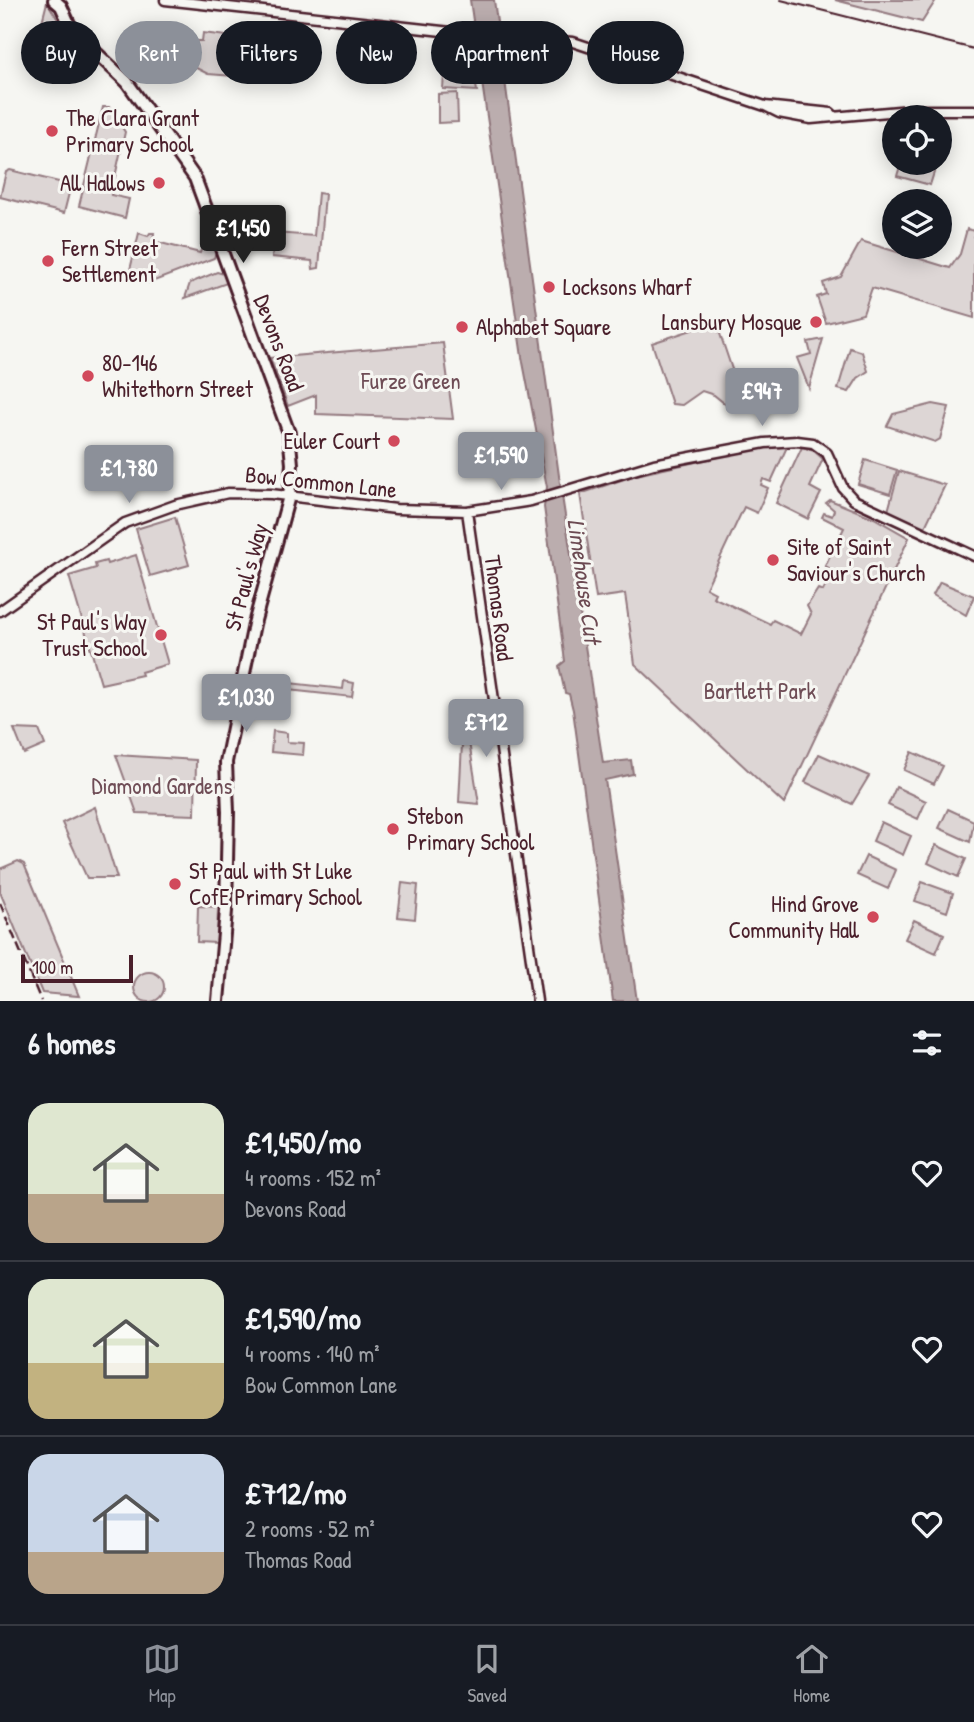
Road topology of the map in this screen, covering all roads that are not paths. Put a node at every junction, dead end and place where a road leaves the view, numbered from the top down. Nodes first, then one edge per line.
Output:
1 (165, 0) edge
2 (61, 2) edge
3 (974, 110) edge
4 (289, 496) junction
5 (467, 511) junction
6 (974, 556) edge
7 (0, 611) edge
8 (218, 1001) edge
9 (537, 1001) edge

1 - 3 street
2 - 4 main road, Devons Road
4 - 5 street, Bow Common Lane
4 - 7 street, Bow Common Lane
4 - 8 main road, St Paul's Way
5 - 6 street, Bow Common Lane
5 - 9 street, Thomas Road

